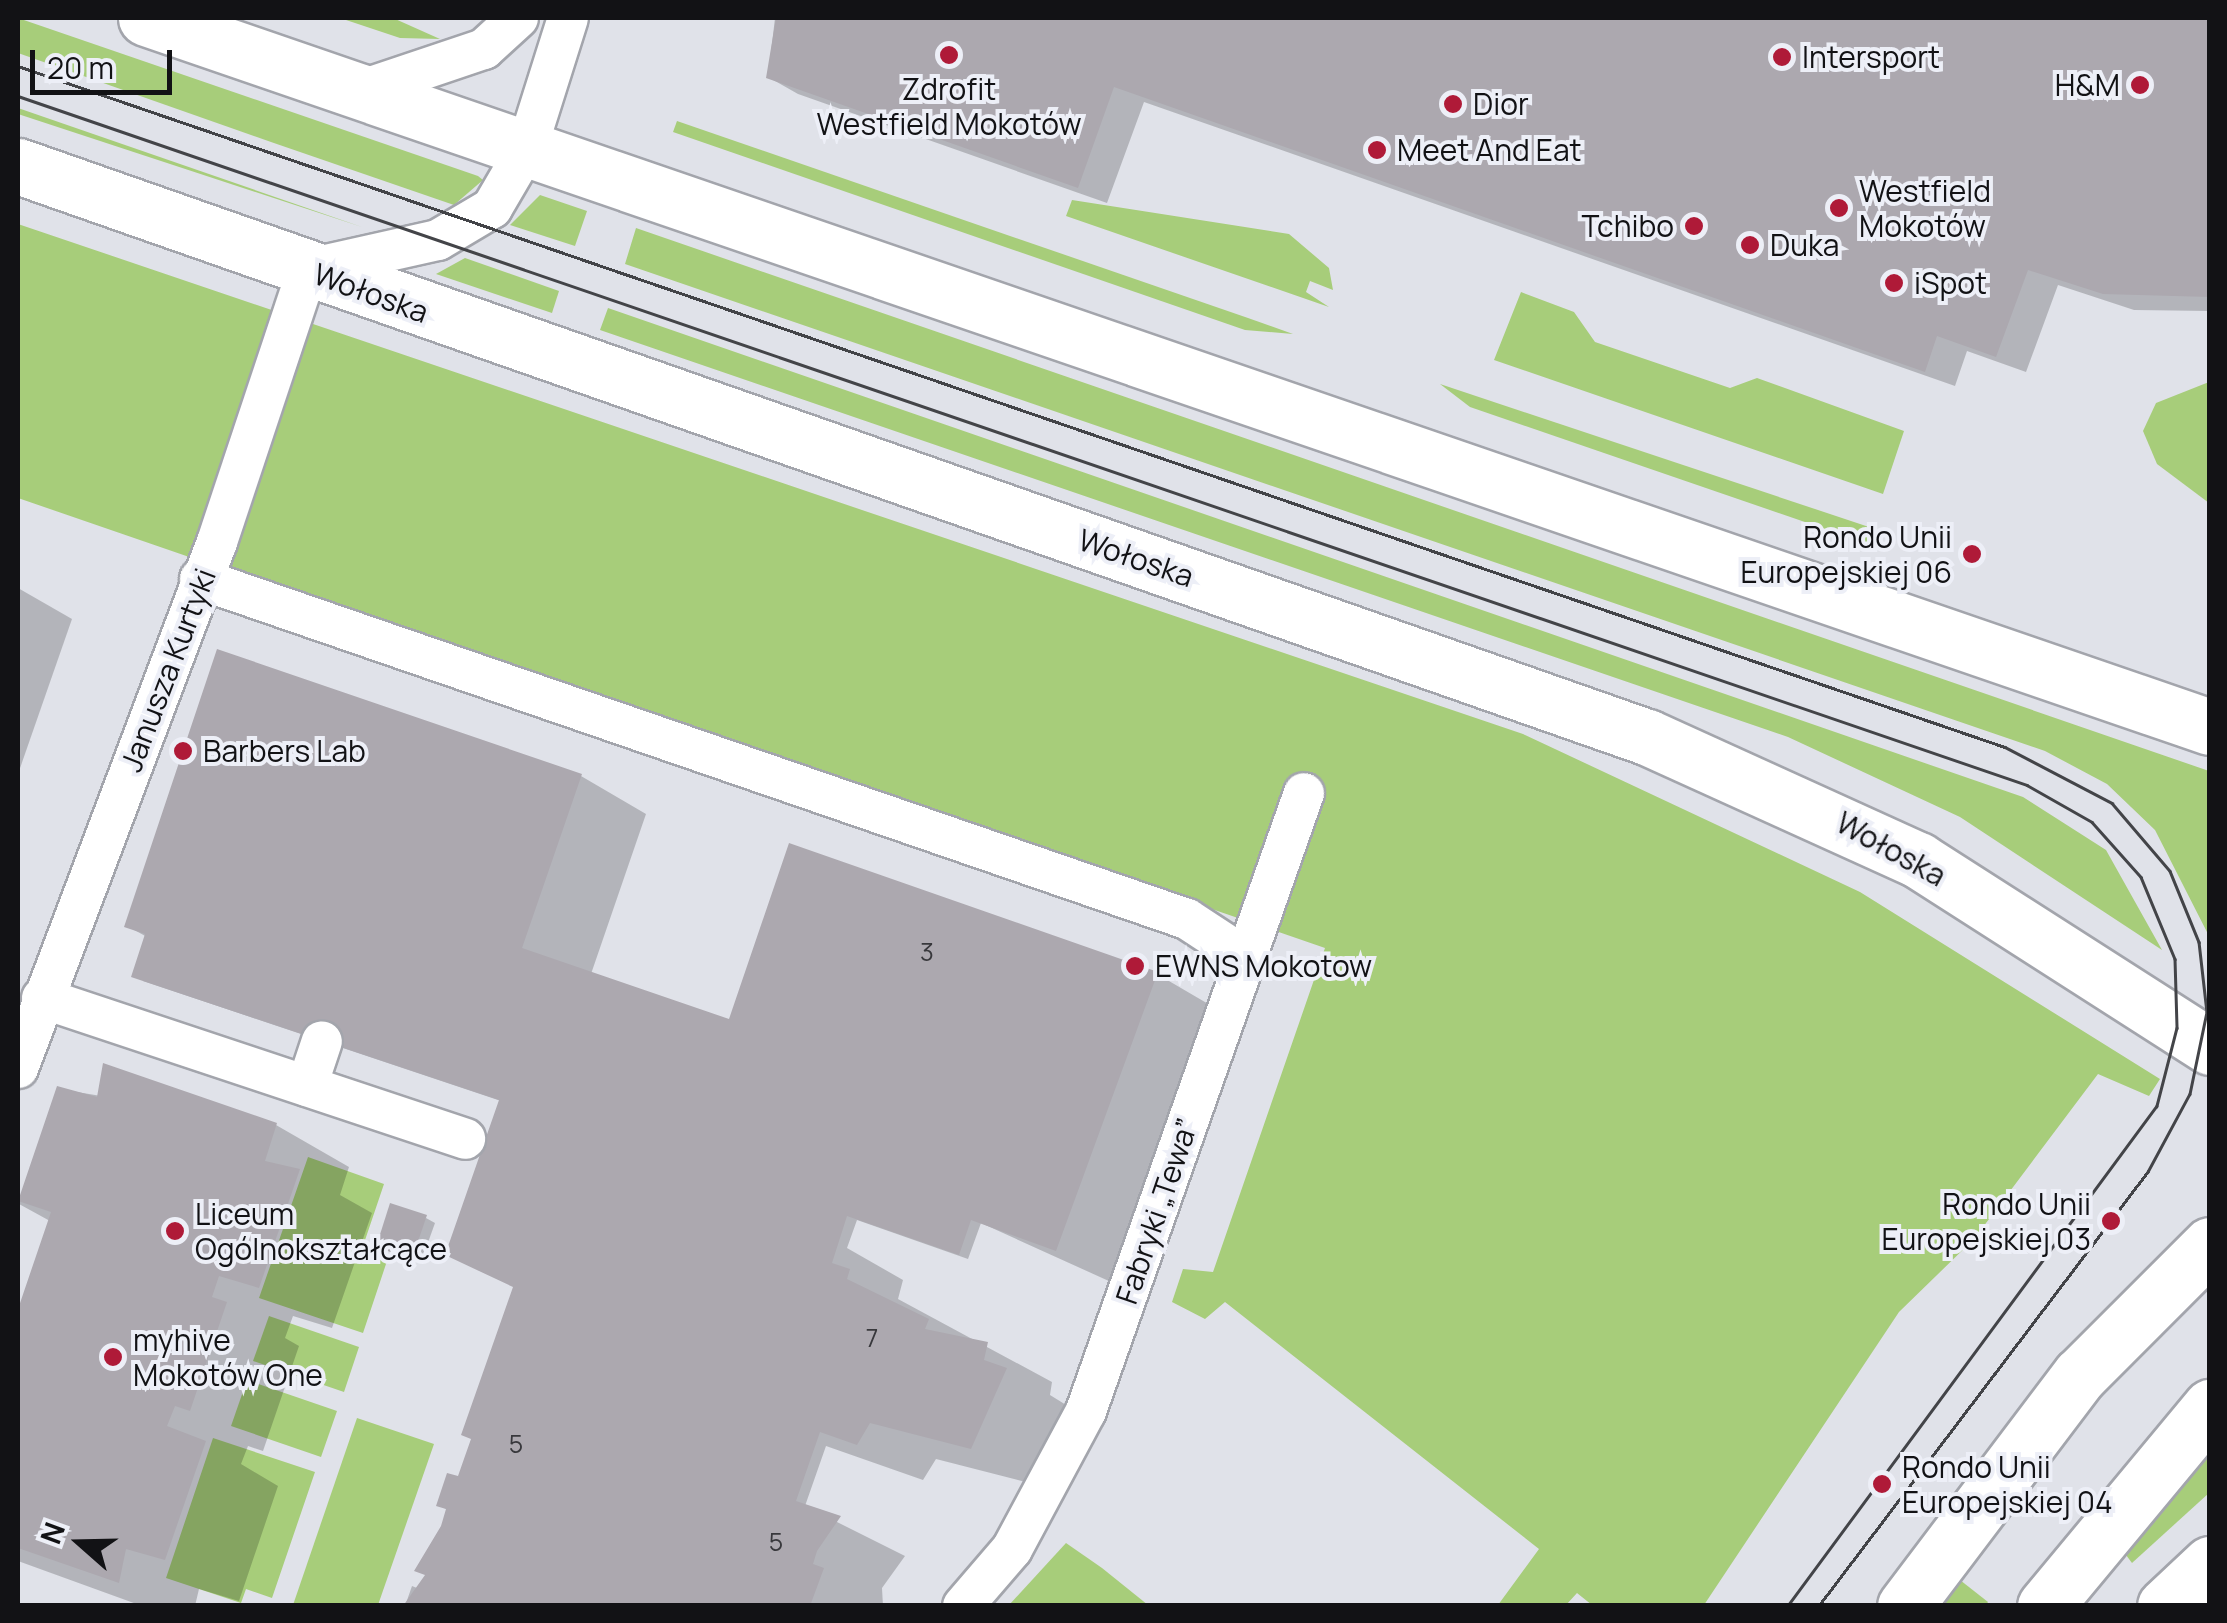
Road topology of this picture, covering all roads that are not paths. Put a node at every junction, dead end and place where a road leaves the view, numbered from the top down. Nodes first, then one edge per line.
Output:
1 (146, 18) edge
2 (518, 18) edge
3 (568, 18) edge
4 (359, 91) junction
5 (527, 148) junction
6 (18, 166) edge
7 (308, 269) junction
8 (200, 579) junction
9 (2210, 727) edge
10 (1304, 793) dead end
11 (1245, 957) junction
12 (42, 998) junction
13 (322, 1042) dead end
14 (2210, 1047) edge
15 (18, 1068) edge
16 (307, 1086) junction
17 (465, 1139) dead end
18 (2210, 1245) edge
19 (2210, 1407) edge
20 (2210, 1564) edge
21 (1918, 1588) edge
22 (964, 1606) edge
23 (2045, 1606) edge
24 (2164, 1606) edge

1 - 4 main road
2 - 4 street
3 - 5 street
4 - 5 main road
5 - 7 street
5 - 9 main road
6 - 7 main road, Wołoska
7 - 8 street, Janusza Kurtyki
7 - 14 main road, Wołoska
8 - 11 street
8 - 12 street, Janusza Kurtyki
10 - 11 street, Fabryki „Tewa”
11 - 22 street, Fabryki „Tewa”
12 - 15 street, Janusza Kurtyki
12 - 16 street
13 - 16 street
16 - 17 street
18 - 21 main road
19 - 23 main road
20 - 24 main road

